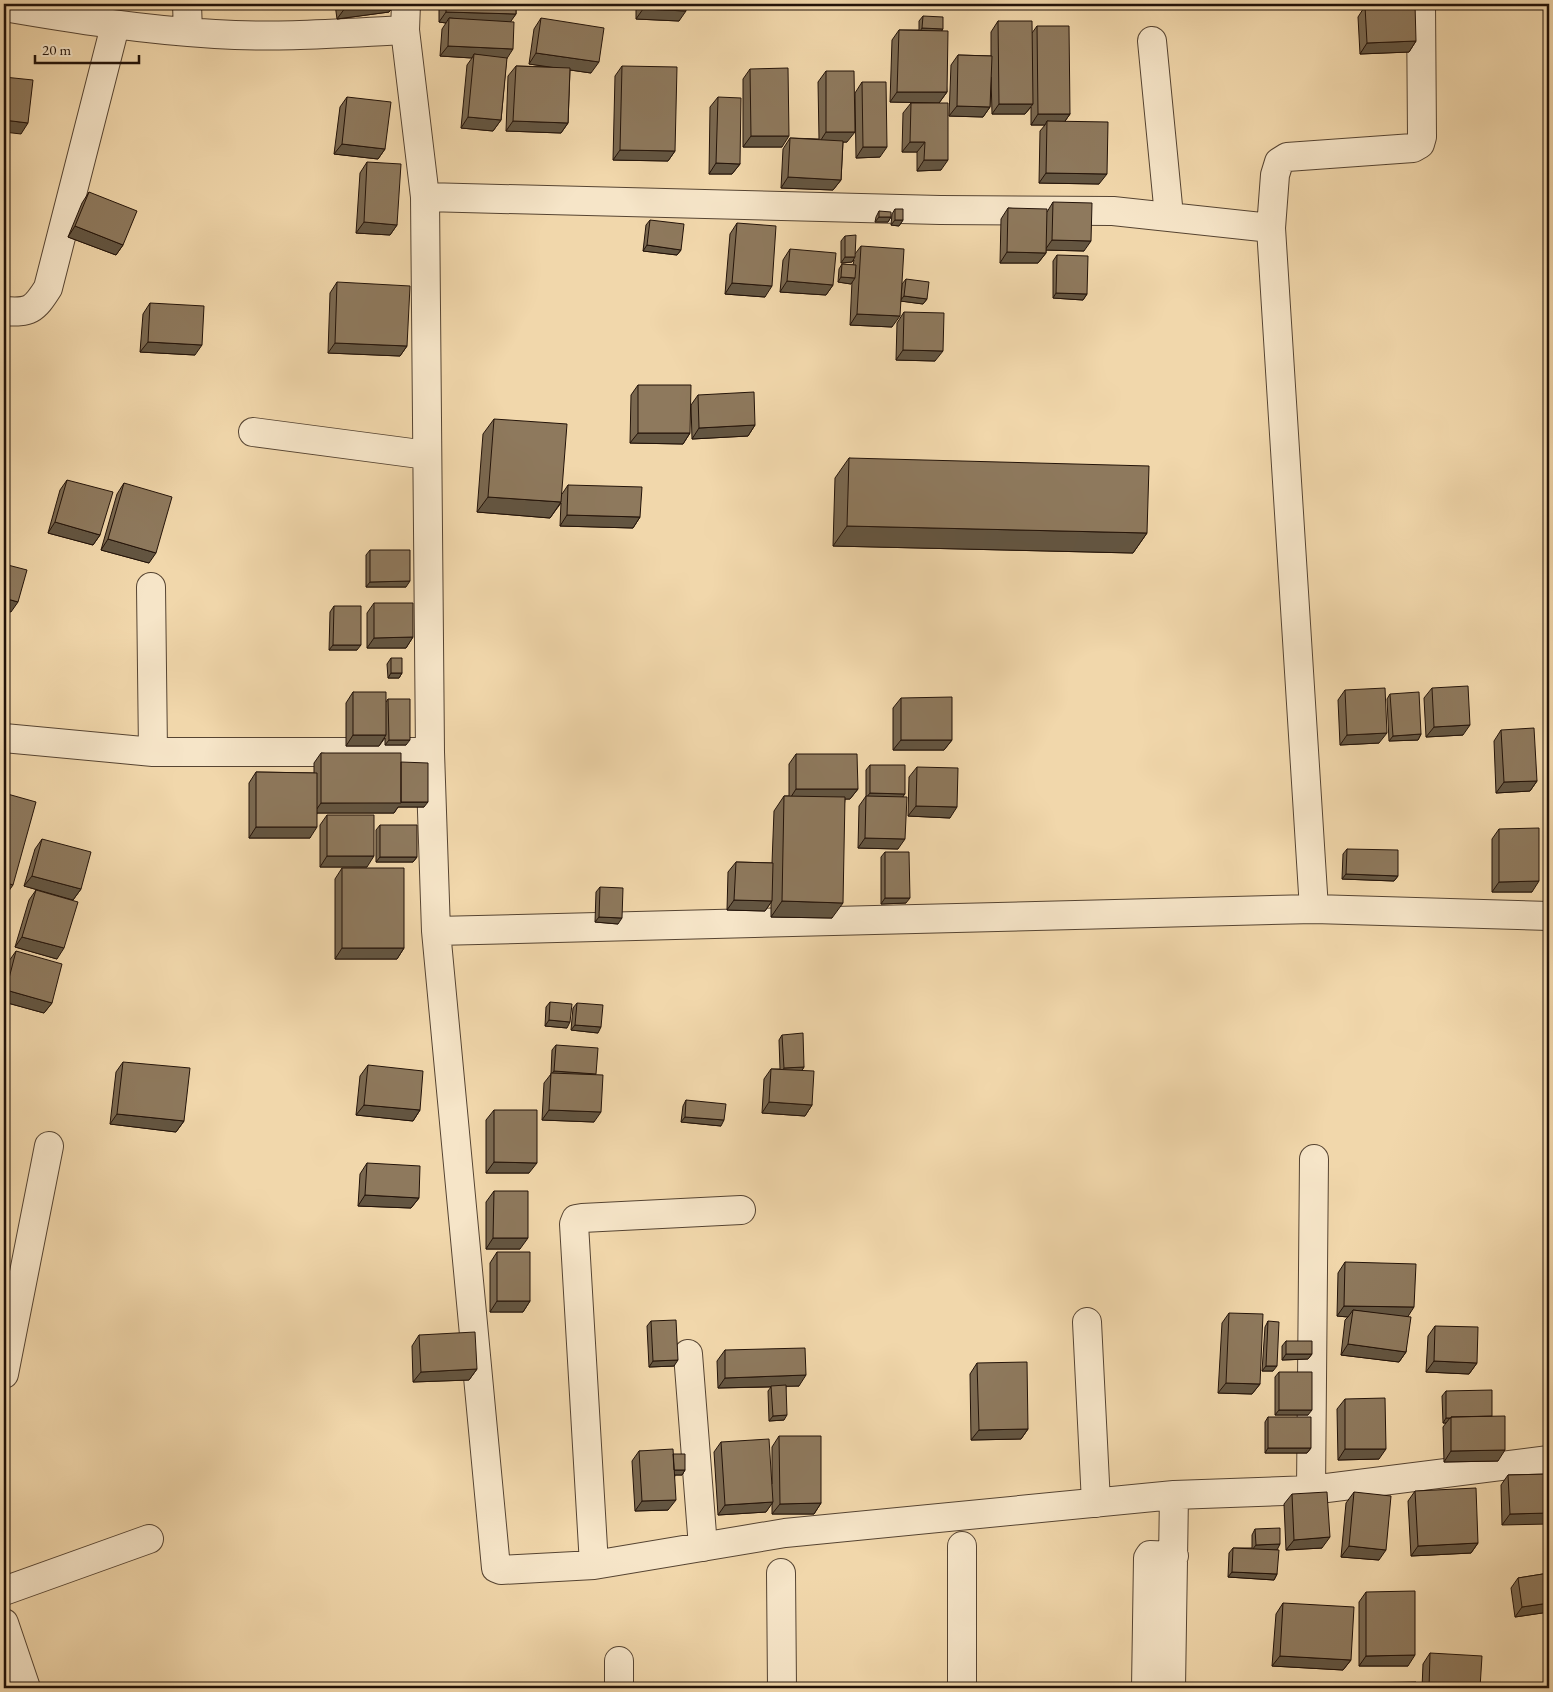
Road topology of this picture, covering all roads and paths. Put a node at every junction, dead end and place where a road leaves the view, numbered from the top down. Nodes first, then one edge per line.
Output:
1 (187, 4) edge
2 (1421, 4) edge
3 (4, 7) edge
4 (405, 17) edge
5 (115, 26) junction
6 (188, 32) junction
7 (1152, 41) dead end
8 (424, 197) junction
9 (1169, 216) junction
10 (1271, 228) junction
11 (4, 311) edge
12 (254, 432) dead end
13 (427, 455) junction
14 (151, 587) dead end
15 (4, 738) edge
16 (152, 752) junction
17 (430, 752) junction
18 (1314, 909) junction
19 (1549, 916) edge
20 (436, 931) junction
21 (49, 1146) dead end
22 (1314, 1159) dead end
23 (740, 1210) dead end
24 (1087, 1322) dead end
25 (688, 1354) dead end
26 (4, 1374) edge
27 (1549, 1460) edge
28 (1310, 1490) junction
29 (1174, 1495) junction
30 (1096, 1502) junction
31 (148, 1539) dead end
32 (704, 1546) junction
33 (962, 1546) dead end
34 (1174, 1556) junction
35 (594, 1564) junction
36 (781, 1573) dead end
37 (4, 1591) edge
38 (4, 1624) edge
39 (619, 1661) dead end
40 (26, 1688) edge
41 (619, 1688) edge
42 (782, 1688) edge
43 (962, 1688) edge
44 (1146, 1688) edge
45 (1172, 1688) edge

1 - 6 street
2 - 10 street
3 - 5 street
4 - 6 street
4 - 8 street
5 - 6 street
5 - 11 street
7 - 9 street
8 - 9 street
8 - 13 street
9 - 10 street
10 - 18 street
12 - 13 street
13 - 17 street
14 - 16 street
15 - 16 street
16 - 17 street
17 - 20 street
18 - 19 street
18 - 20 street
20 - 35 street
21 - 26 street
22 - 28 street
23 - 35 street
24 - 30 street
25 - 32 street
27 - 28 street
28 - 29 street
29 - 30 street
29 - 34 street
30 - 32 street
31 - 37 street
32 - 35 street
33 - 43 street
34 - 44 street
34 - 45 street
36 - 42 street
38 - 40 street
39 - 41 street

